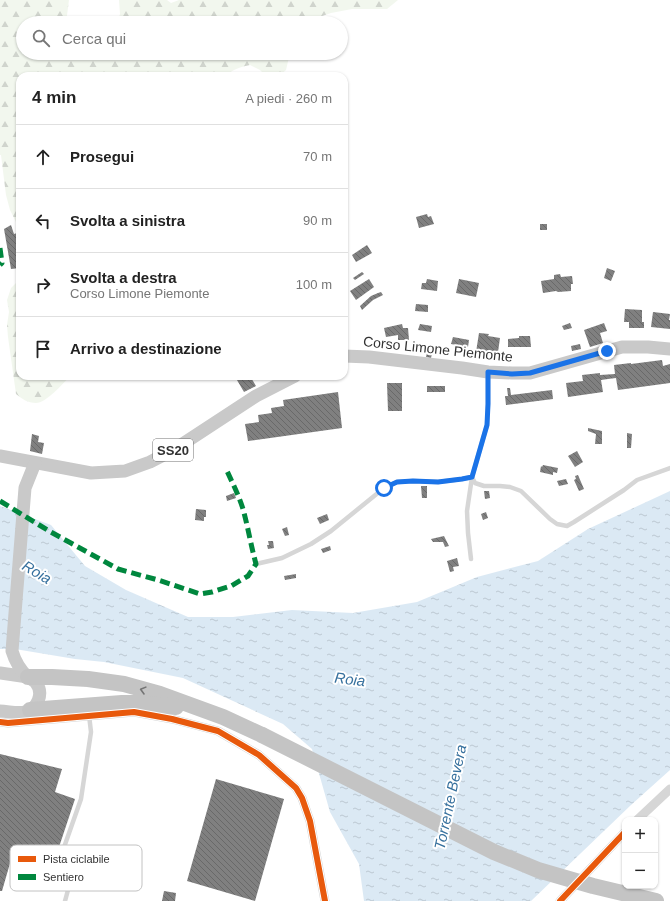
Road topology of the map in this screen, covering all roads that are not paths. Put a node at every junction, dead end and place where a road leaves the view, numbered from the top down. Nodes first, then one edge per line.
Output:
1 (670, 349) edge
2 (348, 356) edge
3 (488, 372) junction
4 (287, 380) edge
5 (0, 456) edge
6 (27, 462) junction
7 (670, 468) edge
8 (472, 477) junction
9 (471, 559) dead end
10 (256, 564) dead end
11 (12, 651) junction
12 (0, 667) edge
13 (0, 673) edge
14 (28, 677) junction
15 (30, 710) junction
16 (0, 711) edge
17 (207, 711) junction
18 (89, 715) junction
19 (0, 722) edge
20 (670, 789) edge
21 (640, 817) edge
22 (622, 835) edge
23 (65, 845) edge
24 (68, 891) edge
25 (65, 901) edge
26 (325, 901) edge
27 (560, 901) edge
28 (656, 901) edge

1 - 3 main road, Corso Limone Piemonte
2 - 3 main road, Corso Limone Piemonte
3 - 8 lane
4 - 6 main road, SS20
5 - 6 main road, SS20
6 - 11 main road
7 - 8 lane
8 - 9 lane
8 - 10 lane
11 - 12 main road
11 - 14 main road
13 - 14 main road
14 - 15 main road
17 -> 14 highway
15 - 16 main road
15 - 17 highway
17 - 28 highway, bridge
18 - 19 street
18 - 23 lane
18 - 26 street
20 - 21 street
22 - 27 street
24 - 25 lane

